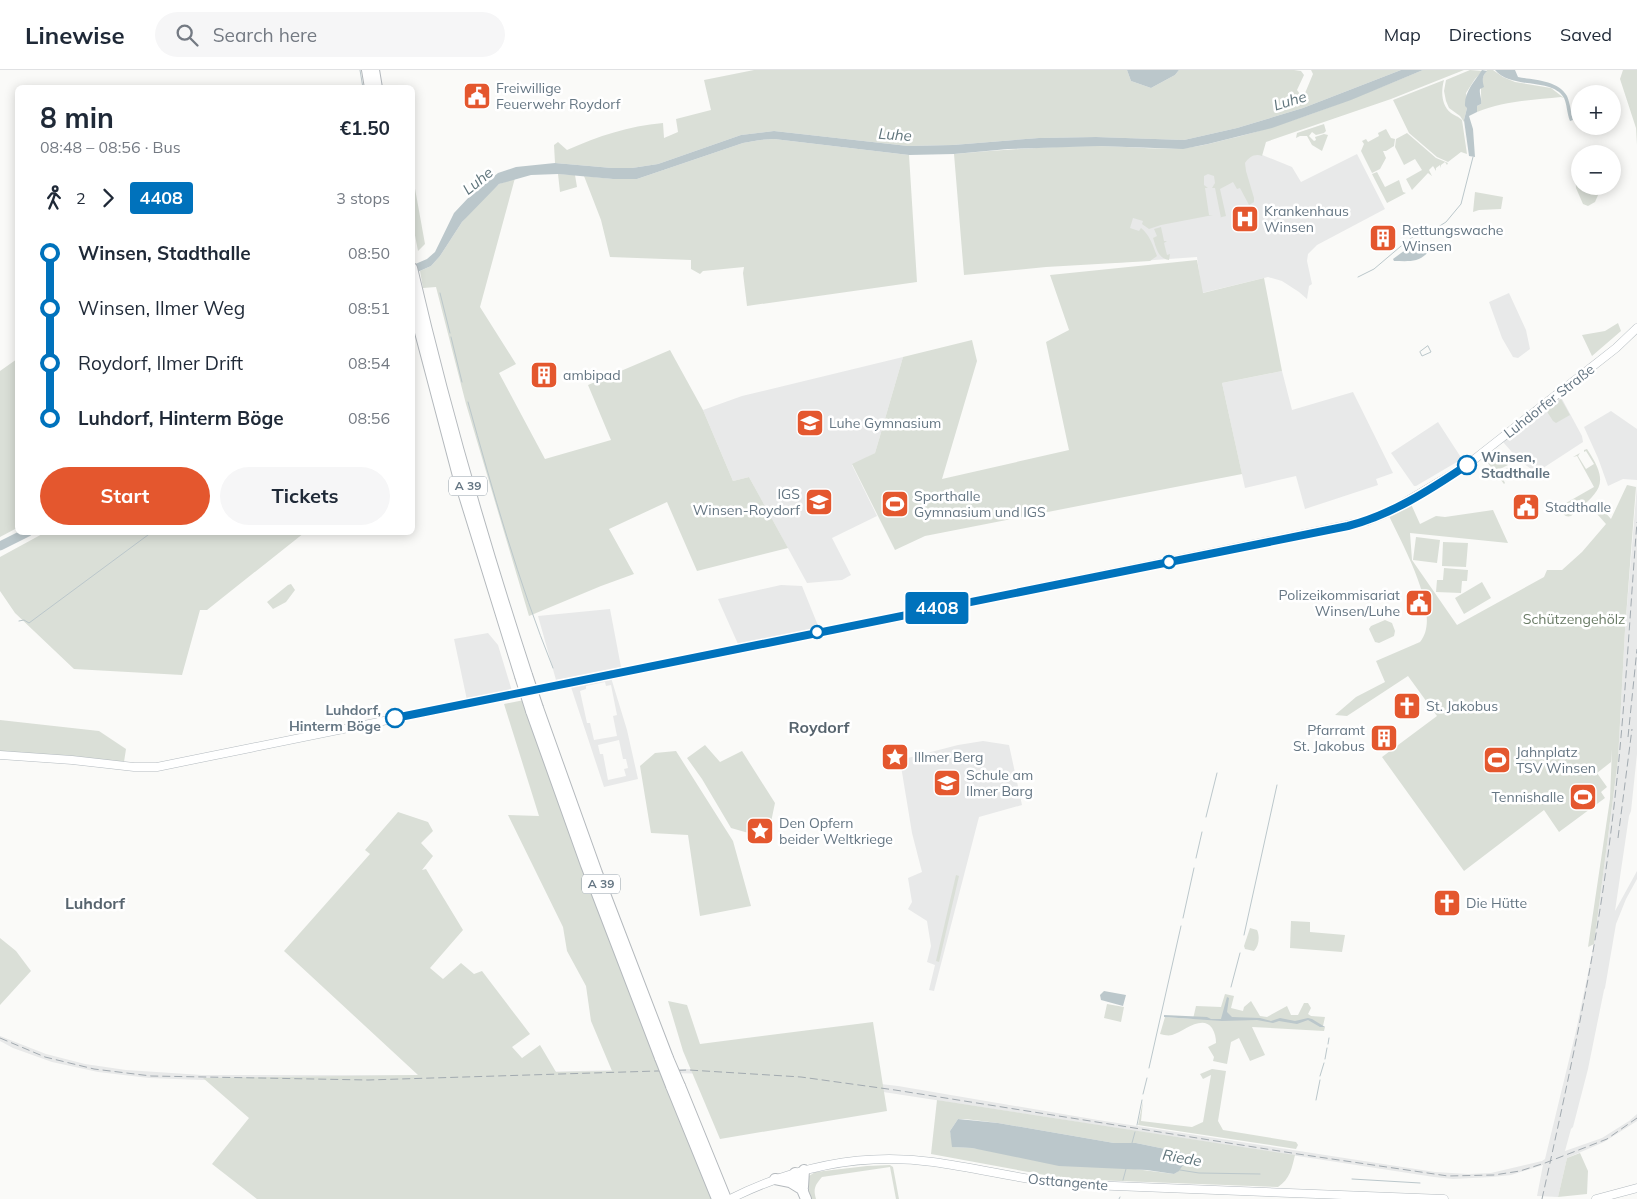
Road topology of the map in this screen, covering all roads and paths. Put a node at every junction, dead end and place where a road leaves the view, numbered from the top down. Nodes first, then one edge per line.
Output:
1 (367, 70) edge
2 (374, 70) edge
3 (370, 85) edge
4 (376, 85) edge
5 (415, 298) edge
6 (1637, 328) edge
7 (0, 755) edge
8 (799, 1172) junction
9 (775, 1180) junction
10 (715, 1182) junction
11 (1637, 1188) edge
12 (805, 1195) edge
13 (717, 1199) edge
14 (726, 1199) edge
15 (730, 1199) edge
16 (1444, 1199) edge
17 (1596, 1199) edge

1 - 3 highway
2 - 4 highway
5 - 10 highway, A 39, bridge
6 - 7 main road, Luhdorfer Straße
8 - 9 main road, Osttangente
8 - 12 highway
8 - 16 main road, Osttangente
9 - 12 highway
9 - 15 main road, Osttangente
10 - 13 highway, A 39
10 - 14 highway, A 39
11 - 17 main road

